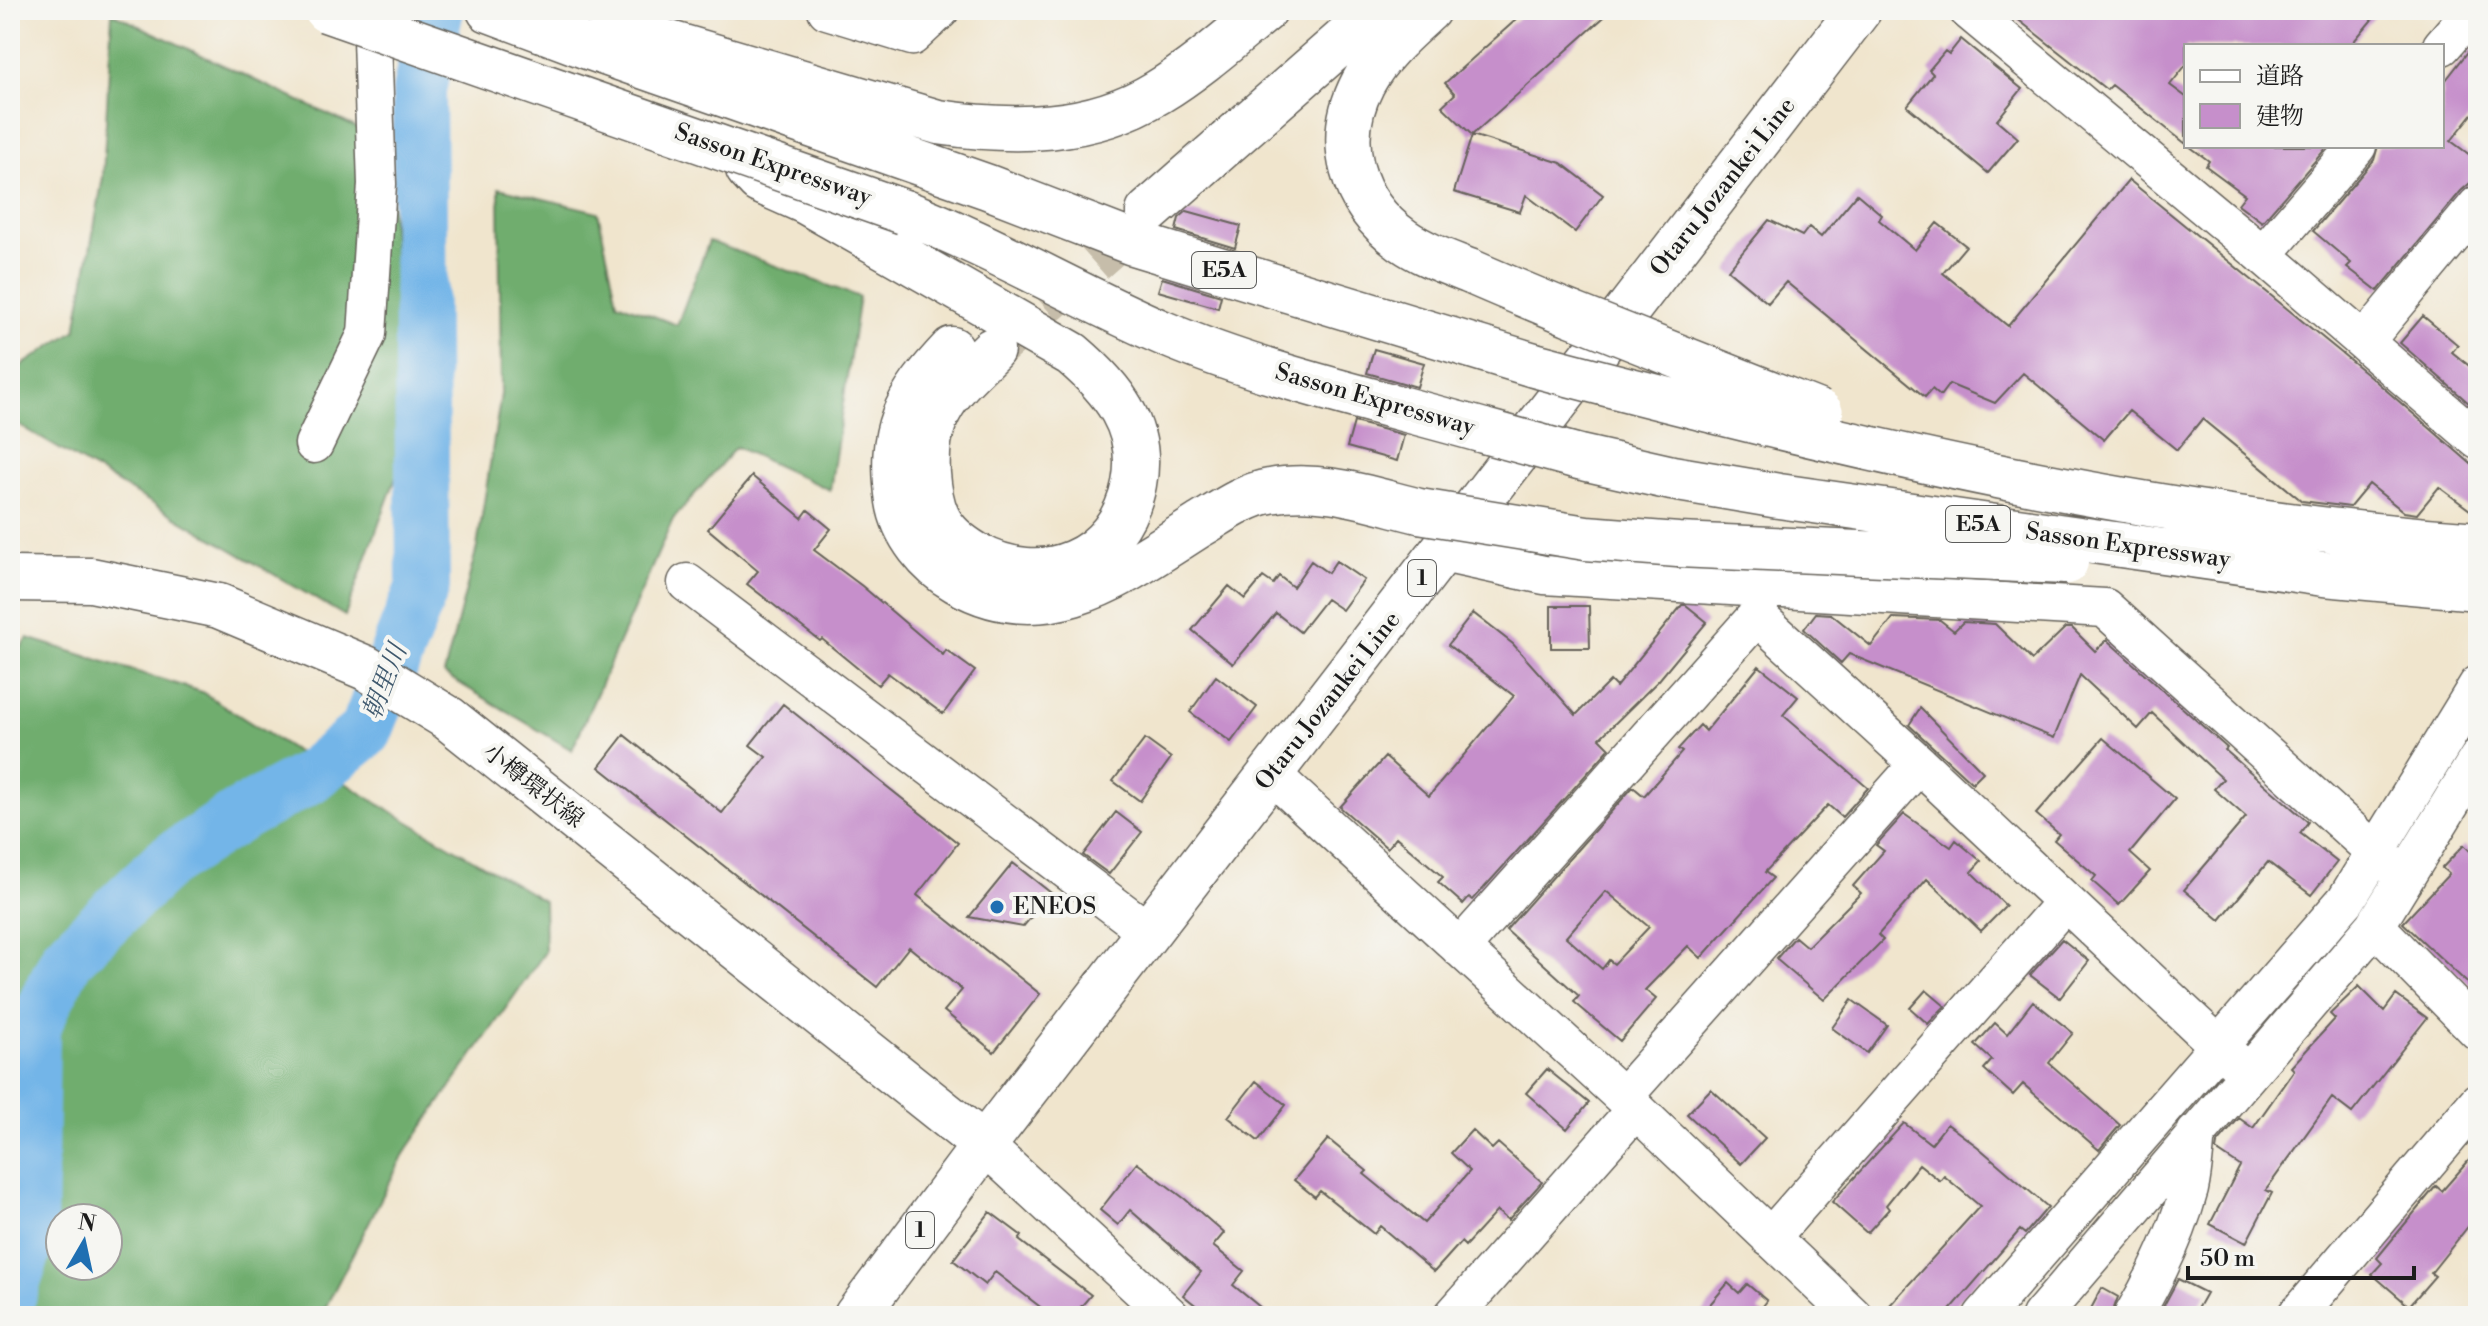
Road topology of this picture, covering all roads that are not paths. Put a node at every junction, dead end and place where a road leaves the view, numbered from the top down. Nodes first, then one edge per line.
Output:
1 (326, 10) edge
2 (371, 10) edge
3 (489, 10) edge
4 (560, 10) edge
5 (827, 10) edge
6 (940, 10) edge
7 (1265, 10) edge
8 (1332, 10) edge
9 (1378, 10) edge
10 (1428, 10) edge
11 (1859, 10) edge
12 (1968, 10) edge
13 (2473, 10) edge
14 (2444, 44) edge
15 (2355, 148) edge
16 (2478, 205) edge
17 (898, 231) junction
18 (2263, 255) junction
19 (2364, 342) junction
20 (2477, 439) edge
21 (314, 444) dead end
22 (2268, 522) junction
23 (2478, 544) edge
24 (1442, 553) junction
25 (2324, 574) junction
26 (10, 579) edge
27 (687, 583) dead end
28 (2478, 588) edge
29 (1760, 601) junction
30 (2478, 685) edge
31 (2478, 759) edge
32 (1919, 764) junction
33 (1271, 774) junction
34 (2391, 864) junction
35 (2065, 902) junction
36 (2375, 926) junction
37 (1149, 932) junction
38 (1460, 948) junction
39 (2478, 1031) edge
40 (2233, 1060) junction
41 (2478, 1102) edge
42 (1630, 1103) junction
43 (2196, 1133) junction
44 (984, 1145) junction
45 (1770, 1238) junction
46 (856, 1316) edge
47 (1170, 1316) edge
48 (1453, 1316) edge
49 (1853, 1316) edge
50 (1983, 1316) edge
51 (2041, 1316) edge
52 (2133, 1316) edge
53 (2296, 1316) edge

1 - 17 main road, Sasson Expressway / E5A, bridge
2 - 21 street
3 - 22 main road, Sasson Expressway / E5A, bridge
4 - 7 main road
5 - 6 street
8 - 9 main road
10 - 22 main road, bridge
11 - 24 main road, Otaru Jozankei Line / 1
12 - 18 street
13 - 14 street
15 - 18 street
16 - 19 street
17 - 25 main road, Sasson Expressway / E5A, bridge
17 - 25 main road, bridge
18 - 19 street
19 - 20 street
22 - 23 main road, Sasson Expressway / E5A, bridge
24 - 29 street
24 - 33 main road, Otaru Jozankei Line / 1
25 - 28 main road, Sasson Expressway / E5A, bridge
26 - 44 main road, 小樽環状線
27 - 37 street
29 - 32 street
29 - 34 street
29 - 38 street
30 - 34 street
31 - 34 street
32 - 35 street
32 - 42 street
33 - 37 main road, Otaru Jozankei Line / 1
33 - 38 street
34 - 36 street
34 - 40 street
35 - 40 street
35 - 45 street
36 - 39 street
36 - 40 street
37 - 44 main road, Otaru Jozankei Line / 1
38 - 42 street
40 - 43 street
40 - 50 street
41 - 53 street
42 - 45 street
42 - 48 street
43 - 51 street
43 - 52 street
44 - 46 main road, Otaru Jozankei Line / 1
44 - 47 street
45 - 49 street

